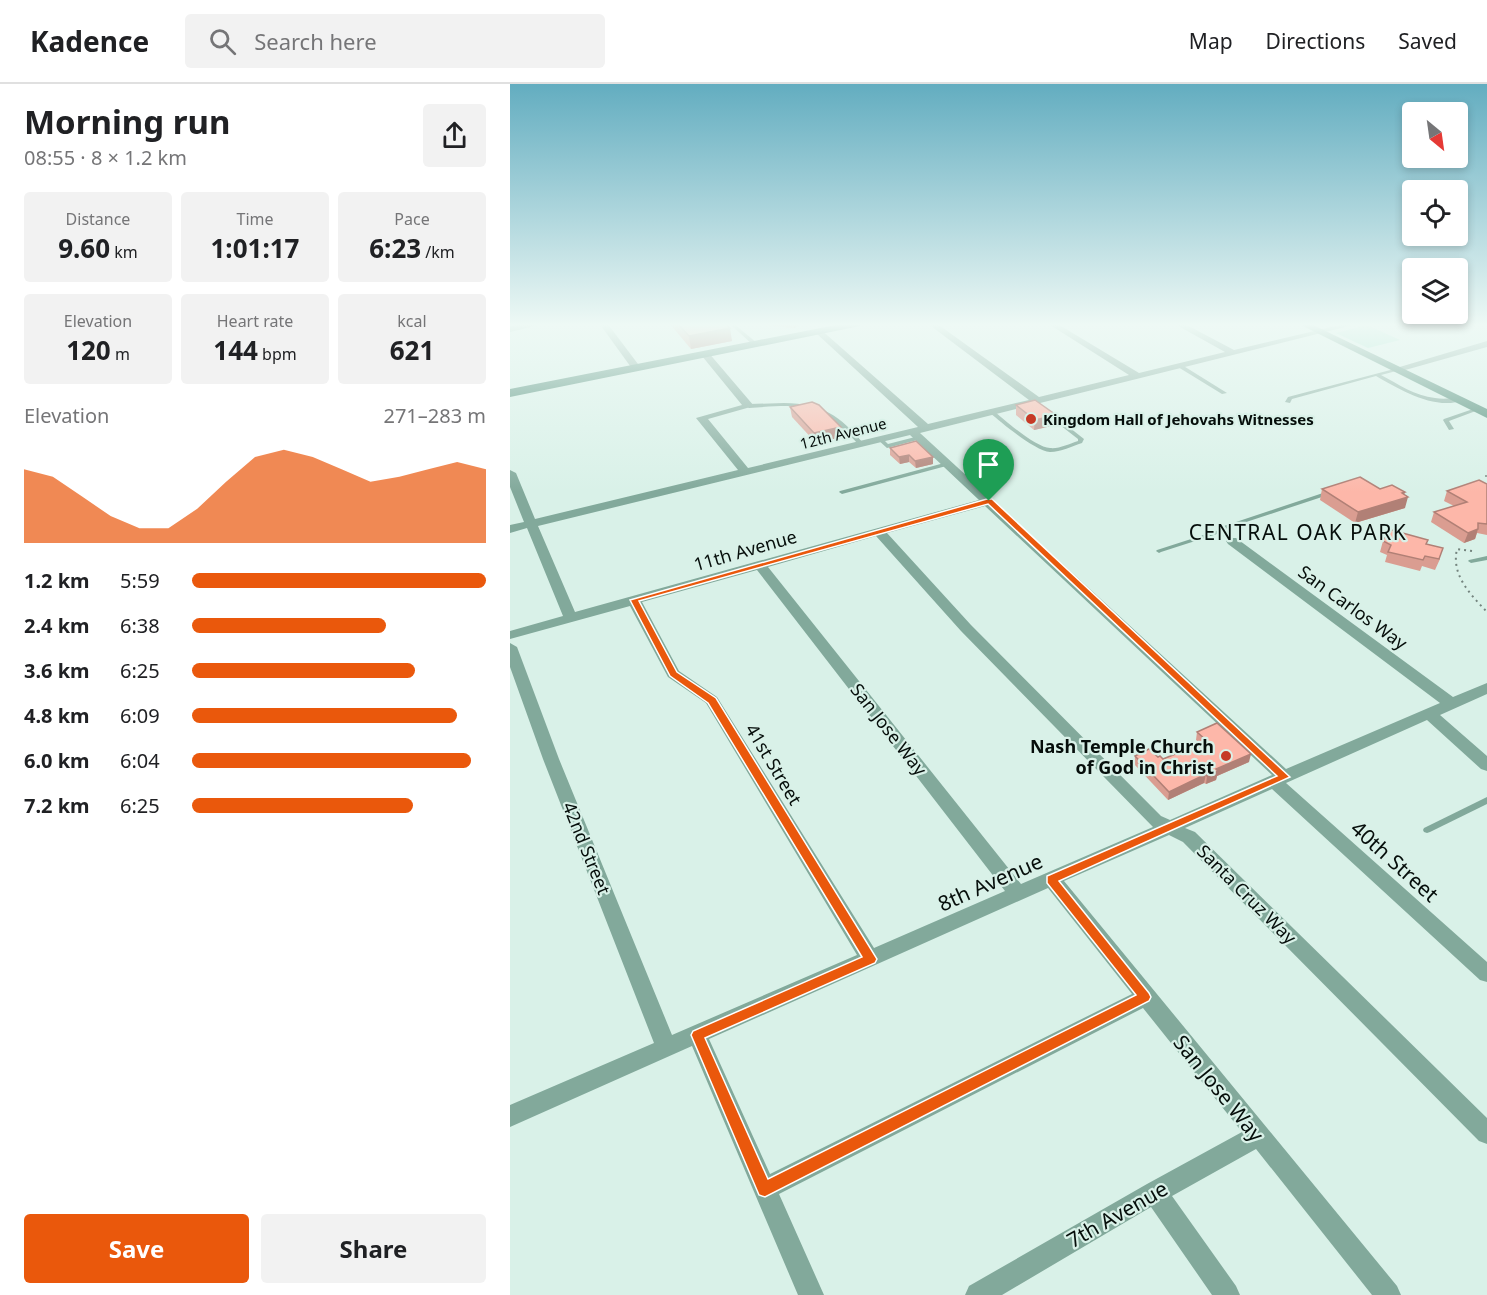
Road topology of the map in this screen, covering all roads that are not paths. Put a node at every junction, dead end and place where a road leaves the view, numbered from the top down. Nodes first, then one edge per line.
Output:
1 (573, 380) edge
2 (727, 380) edge
3 (867, 380) edge
4 (1007, 380) edge
5 (1123, 380) edge
6 (1202, 380) edge
7 (1360, 380) edge
8 (1386, 380) edge
9 (1419, 380) edge
10 (511, 391) edge
11 (1224, 393) dead end
12 (1461, 400) junction
13 (1035, 401) junction
14 (1288, 402) dead end
15 (749, 406) junction
16 (992, 412) junction
17 (1483, 412) edge
18 (1451, 429) dead end
19 (919, 432) junction
20 (861, 444) junction
21 (948, 464) junction
22 (745, 472) junction
23 (510, 473) edge
24 (1338, 490) edge
25 (842, 492) dead end
26 (989, 501) junction
27 (532, 524) junction
28 (510, 529) edge
29 (1221, 531) junction
30 (879, 532) junction
31 (1232, 541) joint
32 (1159, 550) dead end
33 (1487, 558) edge
34 (1471, 561) dead end
35 (760, 565) junction
36 (634, 600) junction
37 (571, 618) junction
38 (510, 635) edge
39 (510, 647) edge
40 (1487, 688) edge
41 (1452, 704) junction
42 (1428, 714) junction
43 (1487, 765) edge
44 (1279, 779) junction
45 (1487, 800) edge
46 (1171, 827) junction
47 (1427, 830) dead end
48 (1051, 879) junction
49 (1018, 894) junction
50 (870, 959) junction
51 (1487, 974) edge
52 (1145, 997) junction
53 (697, 1035) junction
54 (667, 1048) junction
55 (510, 1116) edge
56 (1487, 1133) edge
57 (1258, 1136) junction
58 (765, 1189) junction
59 (1155, 1192) junction
60 (811, 1295) edge
61 (978, 1295) edge
62 (1227, 1295) edge
63 (1388, 1295) edge

1 - 10 street
2 - 15 street
3 - 19 street, 40th Street
4 - 13 street
5 - 13 street, 12th Avenue
6 - 11 lane
7 - 14 lane
8 - 12 lane
9 - 12 street
12 - 17 street
13 - 16 street, 12th Avenue
13 - 16 lane
15 - 20 lane
15 - 22 street
16 - 19 street, 12th Avenue
17 - 18 lane
19 - 20 street, 12th Avenue
19 - 21 street, 40th Street
20 - 22 street, 12th Avenue
21 - 25 lane
21 - 26 street, 40th Street
22 - 27 street, 12th Avenue
23 - 27 street
24 - 29 lane
26 - 30 street, 11th Avenue
26 - 44 street, 40th Street
27 - 28 street, 12th Avenue
27 - 37 street
29 - 31 lane
29 - 32 lane
30 - 35 street, 11th Avenue
30 - 46 street, Santa Cruz Way
31 - 41 street, San Carlos Way
33 - 34 lane
35 - 36 street, 11th Avenue
35 - 49 street, San Jose Way
36 - 37 street, 11th Avenue
36 - 50 street, 41st Street
37 - 38 street, 11th Avenue
39 - 54 street, 42nd Street
40 - 41 street, 8th Avenue
41 - 42 street, 8th Avenue
42 - 43 street
42 - 44 street, 8th Avenue
44 - 46 street, 8th Avenue
44 - 51 street, 40th Street
45 - 47 lane
46 - 48 street, 8th Avenue
46 - 56 street, Santa Cruz Way
48 - 49 street, 8th Avenue
48 - 52 street, San Jose Way
49 - 50 street, 8th Avenue
50 - 53 street, 8th Avenue
52 - 57 street, San Jose Way
52 - 58 street
53 - 54 street, 8th Avenue
53 - 58 street
54 - 55 street, 8th Avenue
57 - 59 street, 7th Avenue
57 - 63 street, San Jose Way
58 - 60 street
59 - 61 street, 7th Avenue
59 - 62 street

